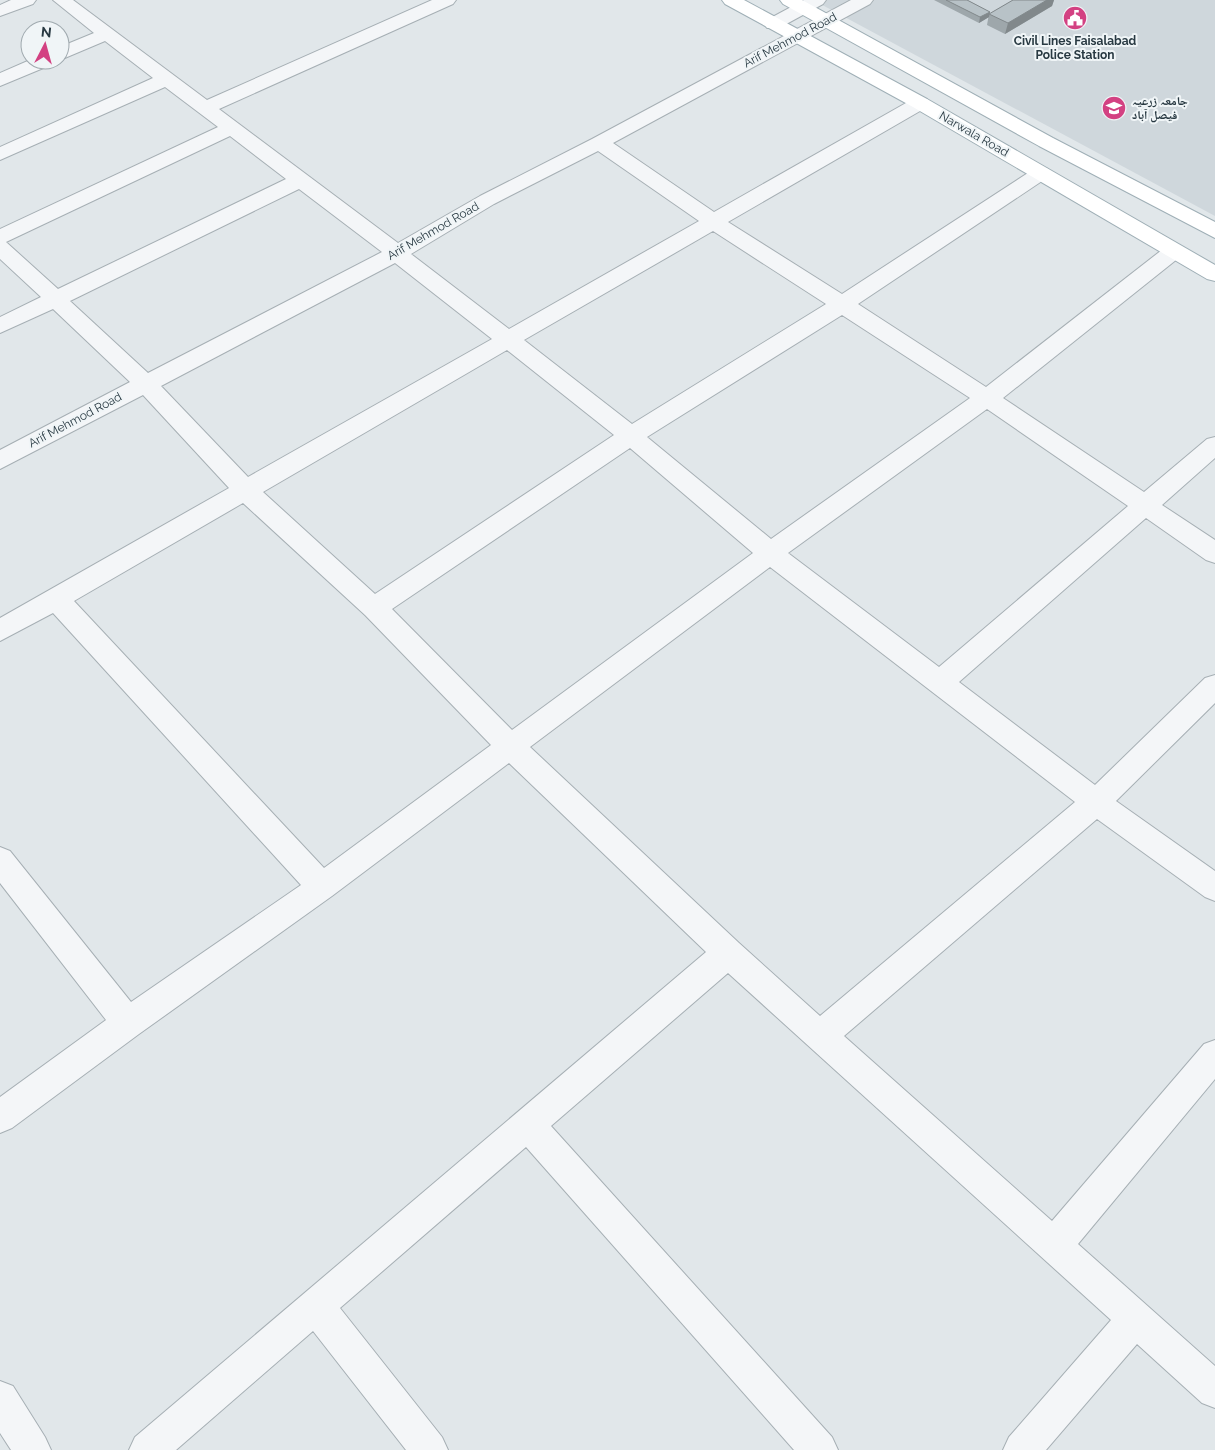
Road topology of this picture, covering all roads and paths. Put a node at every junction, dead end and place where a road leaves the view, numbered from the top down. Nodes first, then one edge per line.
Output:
1 (27, 0) edge
2 (62, 0) edge
3 (447, 0) edge
4 (731, 0) edge
5 (864, 0) edge
6 (803, 3) edge
7 (0, 11) edge
8 (826, 20) junction
9 (773, 24) junction
10 (106, 34) junction
11 (796, 36) junction
12 (70, 50) edge
13 (23, 70) edge
14 (167, 79) junction
15 (0, 80) edge
16 (920, 102) junction
17 (205, 108) junction
18 (232, 128) junction
19 (599, 143) junction
20 (0, 154) edge
21 (1041, 173) junction
22 (299, 180) junction
23 (714, 222) junction
24 (1215, 231) edge
25 (0, 237) edge
26 (0, 247) edge
27 (1174, 251) junction
28 (397, 253) junction
29 (1215, 274) edge
30 (57, 298) junction
31 (843, 304) junction
32 (0, 326) edge
33 (508, 339) junction
34 (145, 383) junction
35 (986, 398) junction
36 (632, 436) junction
37 (1215, 445) edge
38 (0, 460) edge
39 (244, 489) junction
40 (1146, 507) junction
41 (770, 553) junction
42 (1215, 553) edge
43 (56, 599) junction
44 (374, 608) junction
45 (0, 631) edge
46 (940, 682) junction
47 (1215, 686) edge
48 (511, 747) junction
49 (1096, 802) junction
50 (0, 860) edge
51 (322, 887) junction
52 (1215, 888) edge
53 (728, 953) junction
54 (128, 1022) junction
55 (820, 1036) junction
56 (1215, 1055) edge
57 (0, 1117) edge
58 (527, 1124) junction
59 (1055, 1245) junction
60 (316, 1306) junction
61 (1136, 1318) junction
62 (1215, 1390) edge
63 (0, 1398) edge
64 (32, 1450) edge
65 (148, 1450) edge
66 (429, 1450) edge
67 (819, 1450) edge
68 (1022, 1450) edge

1 - 7 street
2 - 10 street
3 - 17 street
4 - 9 main road, Narwala Road
5 - 8 street, Arif Mehmod Road
6 - 8 main road, Narwala Road
6 - 9 street
8 - 11 street, Arif Mehmod Road
8 - 24 main road, Narwala Road
9 - 11 main road, Narwala Road
10 - 12 street
10 - 14 street
11 - 16 main road, Narwala Road
11 - 19 street, Arif Mehmod Road
13 - 15 street
14 - 17 street
14 - 20 street
16 - 21 main road, Narwala Road
16 - 23 street
17 - 18 street
18 - 22 street
18 - 25 street
19 - 23 street
19 - 28 street, Arif Mehmod Road
21 - 27 main road, Narwala Road
21 - 31 street
22 - 28 street
22 - 30 street
23 - 31 street
23 - 33 street
26 - 30 street
27 - 29 main road, Narwala Road
27 - 35 street
28 - 33 street
28 - 34 street, Arif Mehmod Road
30 - 32 street
30 - 34 street
31 - 35 street
31 - 36 street
33 - 36 street
33 - 39 street
34 - 38 street, Arif Mehmod Road
34 - 39 street
35 - 40 street
35 - 41 street
36 - 41 street
36 - 44 street
37 - 40 street
39 - 43 street
39 - 44 street
40 - 42 street
40 - 46 street
41 - 46 street
41 - 48 street
43 - 45 street
43 - 51 street
44 - 48 street
46 - 49 street
47 - 49 street
48 - 51 street
48 - 53 street
49 - 52 street
49 - 55 street
50 - 54 street
51 - 54 street
53 - 55 street
53 - 58 street
54 - 57 street
55 - 59 street
56 - 59 street
58 - 60 street
58 - 67 street
59 - 61 street
60 - 65 street
60 - 66 street
61 - 62 street
61 - 68 street
63 - 64 street

